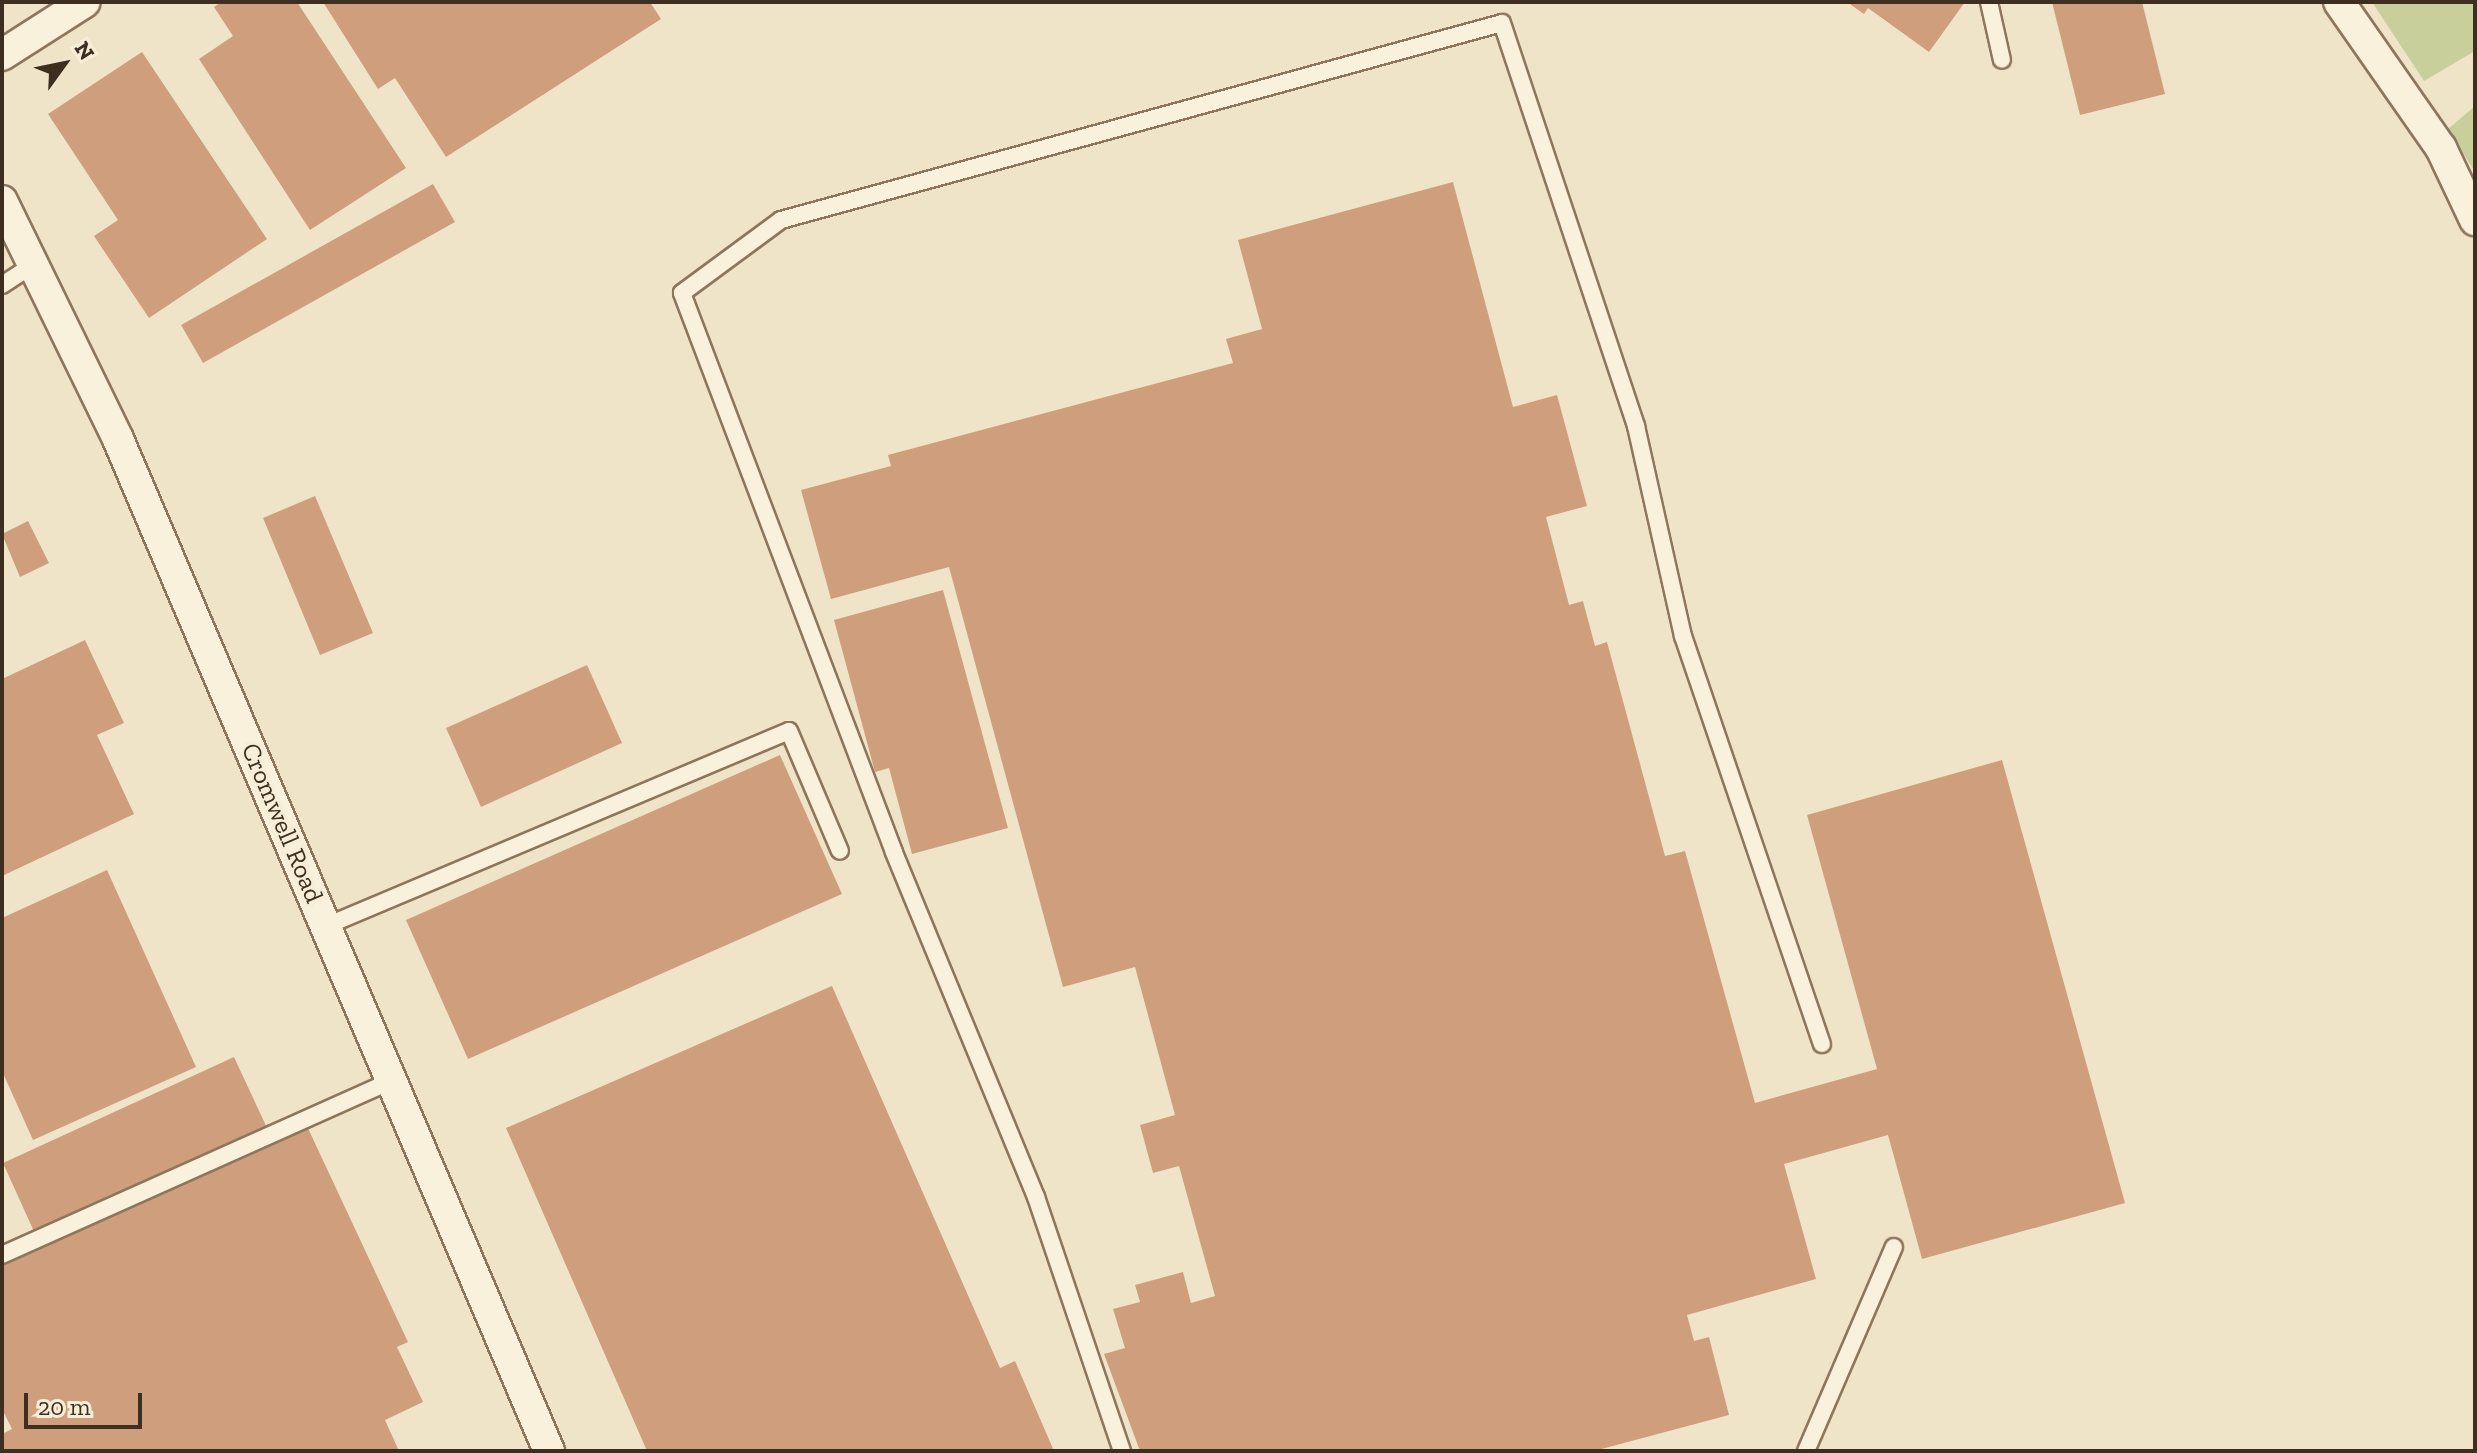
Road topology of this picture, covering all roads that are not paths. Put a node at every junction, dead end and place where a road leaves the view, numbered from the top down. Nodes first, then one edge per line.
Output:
1 (85, 2) edge
2 (1989, 2) edge
3 (2339, 2) edge
4 (2, 55) edge
5 (2002, 60) dead end
6 (2, 201) edge
7 (2475, 220) edge
8 (33, 265) junction
9 (2, 285) edge
10 (840, 851) dead end
11 (326, 926) junction
12 (1822, 1044) dead end
13 (391, 1081) junction
14 (1894, 1247) dead end
15 (2, 1255) edge
16 (549, 1451) edge
17 (1122, 1451) edge
18 (1806, 1451) edge

1 - 4 street
2 - 5 lane
3 - 7 street
6 - 8 street, Cromwell Road
8 - 9 lane
8 - 11 street, Cromwell Road
10 - 11 lane
11 - 13 street, Cromwell Road
12 - 17 lane
13 - 15 lane
13 - 16 street, Cromwell Road
14 - 18 lane

